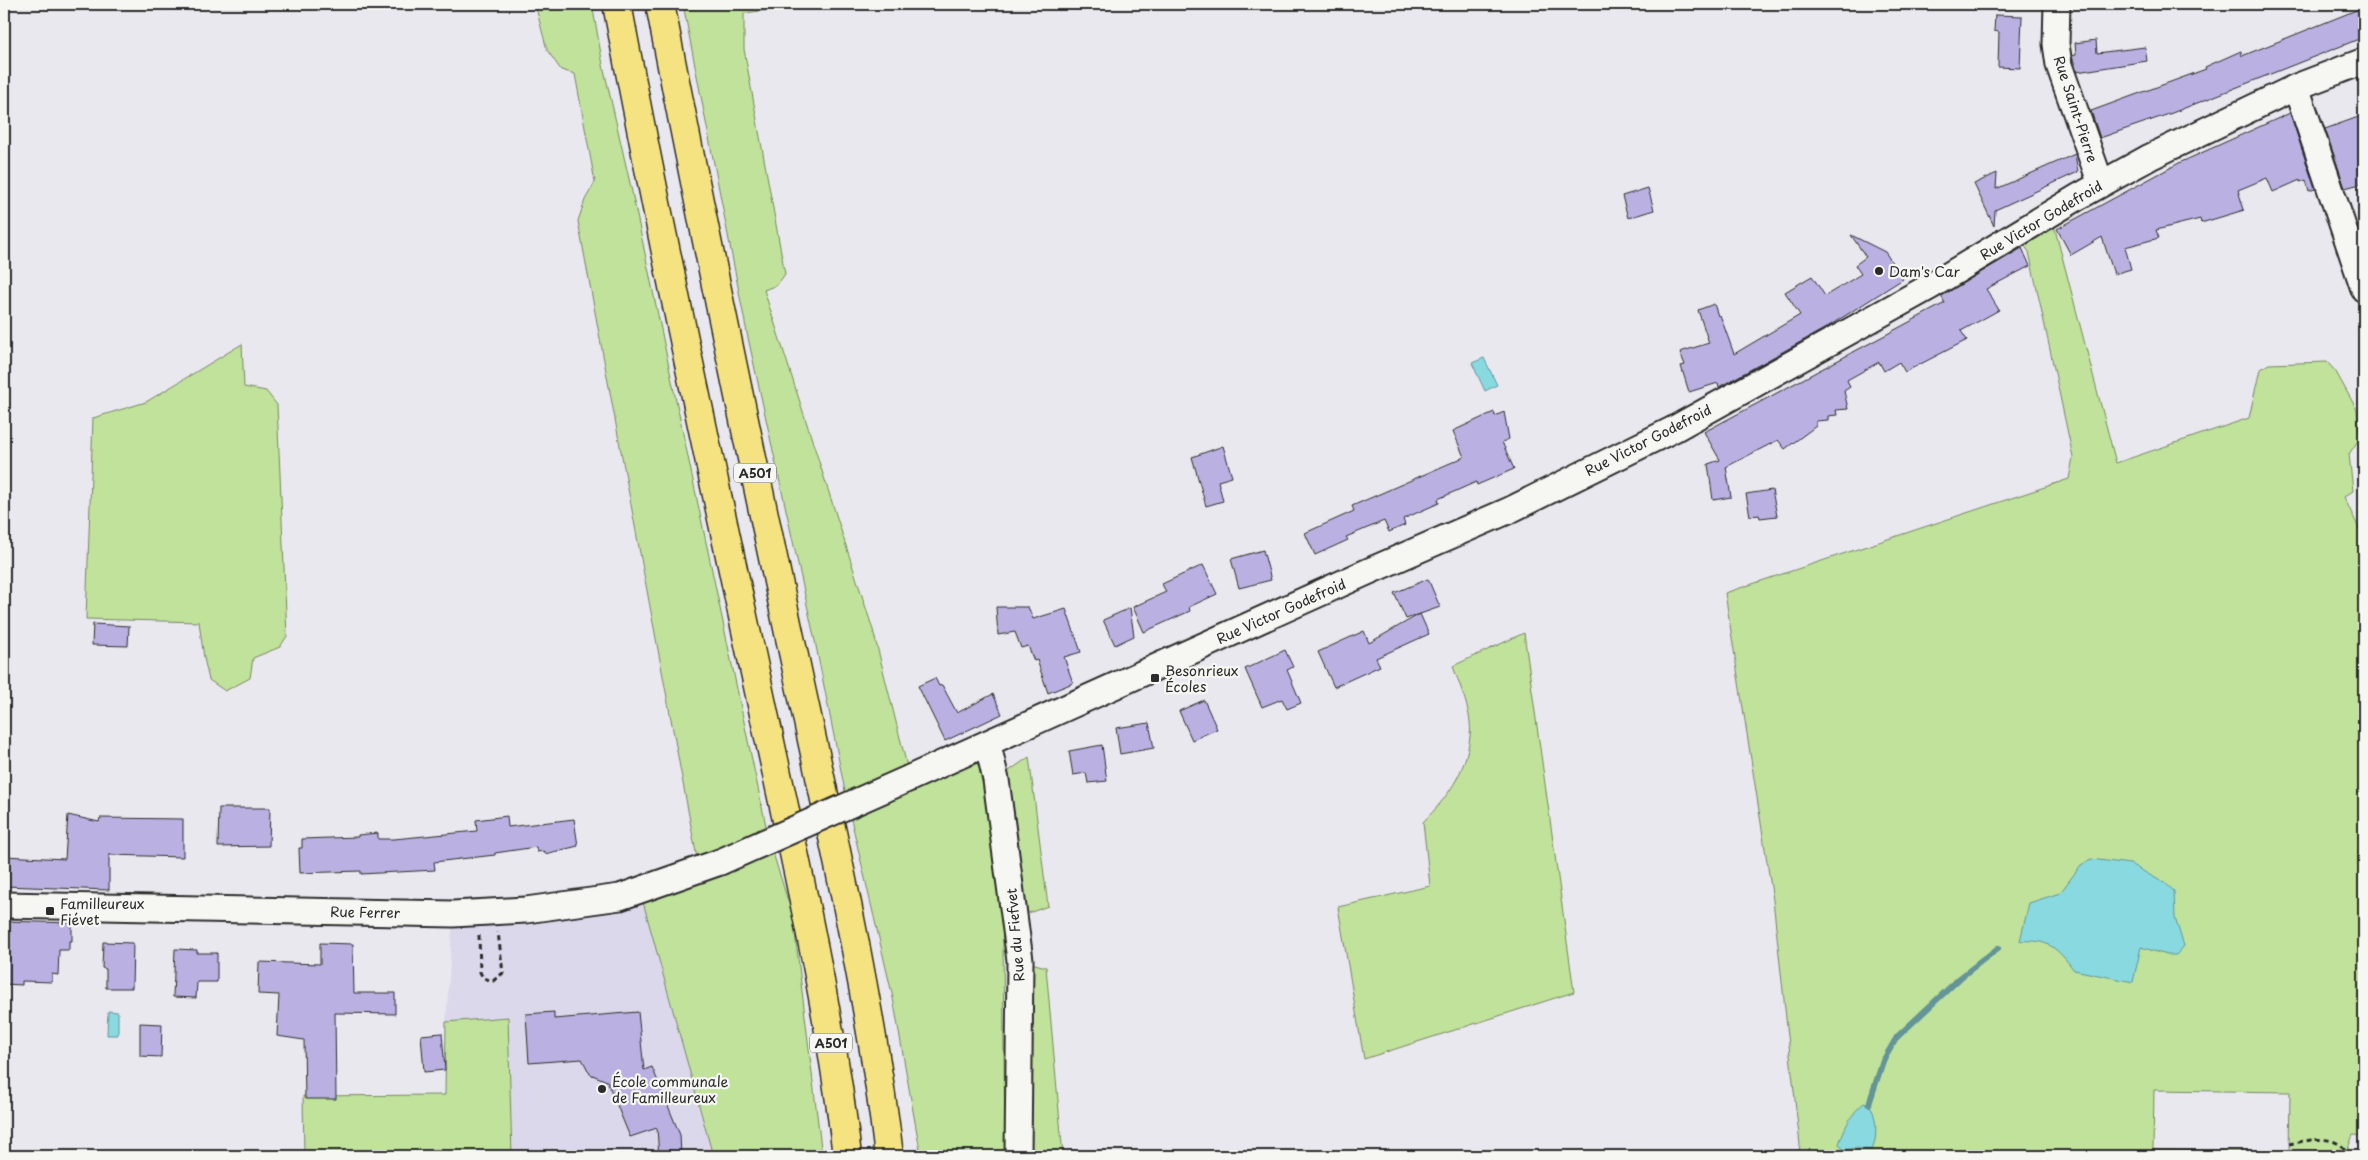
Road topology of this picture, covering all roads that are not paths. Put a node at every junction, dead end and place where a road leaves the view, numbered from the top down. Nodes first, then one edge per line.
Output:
1 (616, 4) edge
2 (660, 4) edge
3 (2057, 4) edge
4 (2364, 61) edge
5 (2296, 87) junction
6 (2101, 184) junction
7 (2364, 289) edge
8 (988, 745) junction
9 (720, 862) joint
10 (4, 905) edge
11 (847, 1156) edge
12 (889, 1156) edge
13 (1018, 1156) edge

1 - 11 highway, A501
2 - 12 highway, A501
3 - 6 street, Rue Saint-Pierre
4 - 5 street, Rue Victor Godefroid
5 - 6 street, Rue Victor Godefroid
5 - 7 street
6 - 8 street, Rue Victor Godefroid
8 - 9 street, Rue Victor Godefroid, bridge
8 - 13 street, Rue du Fiefvet
9 - 10 street, Rue Ferrer

